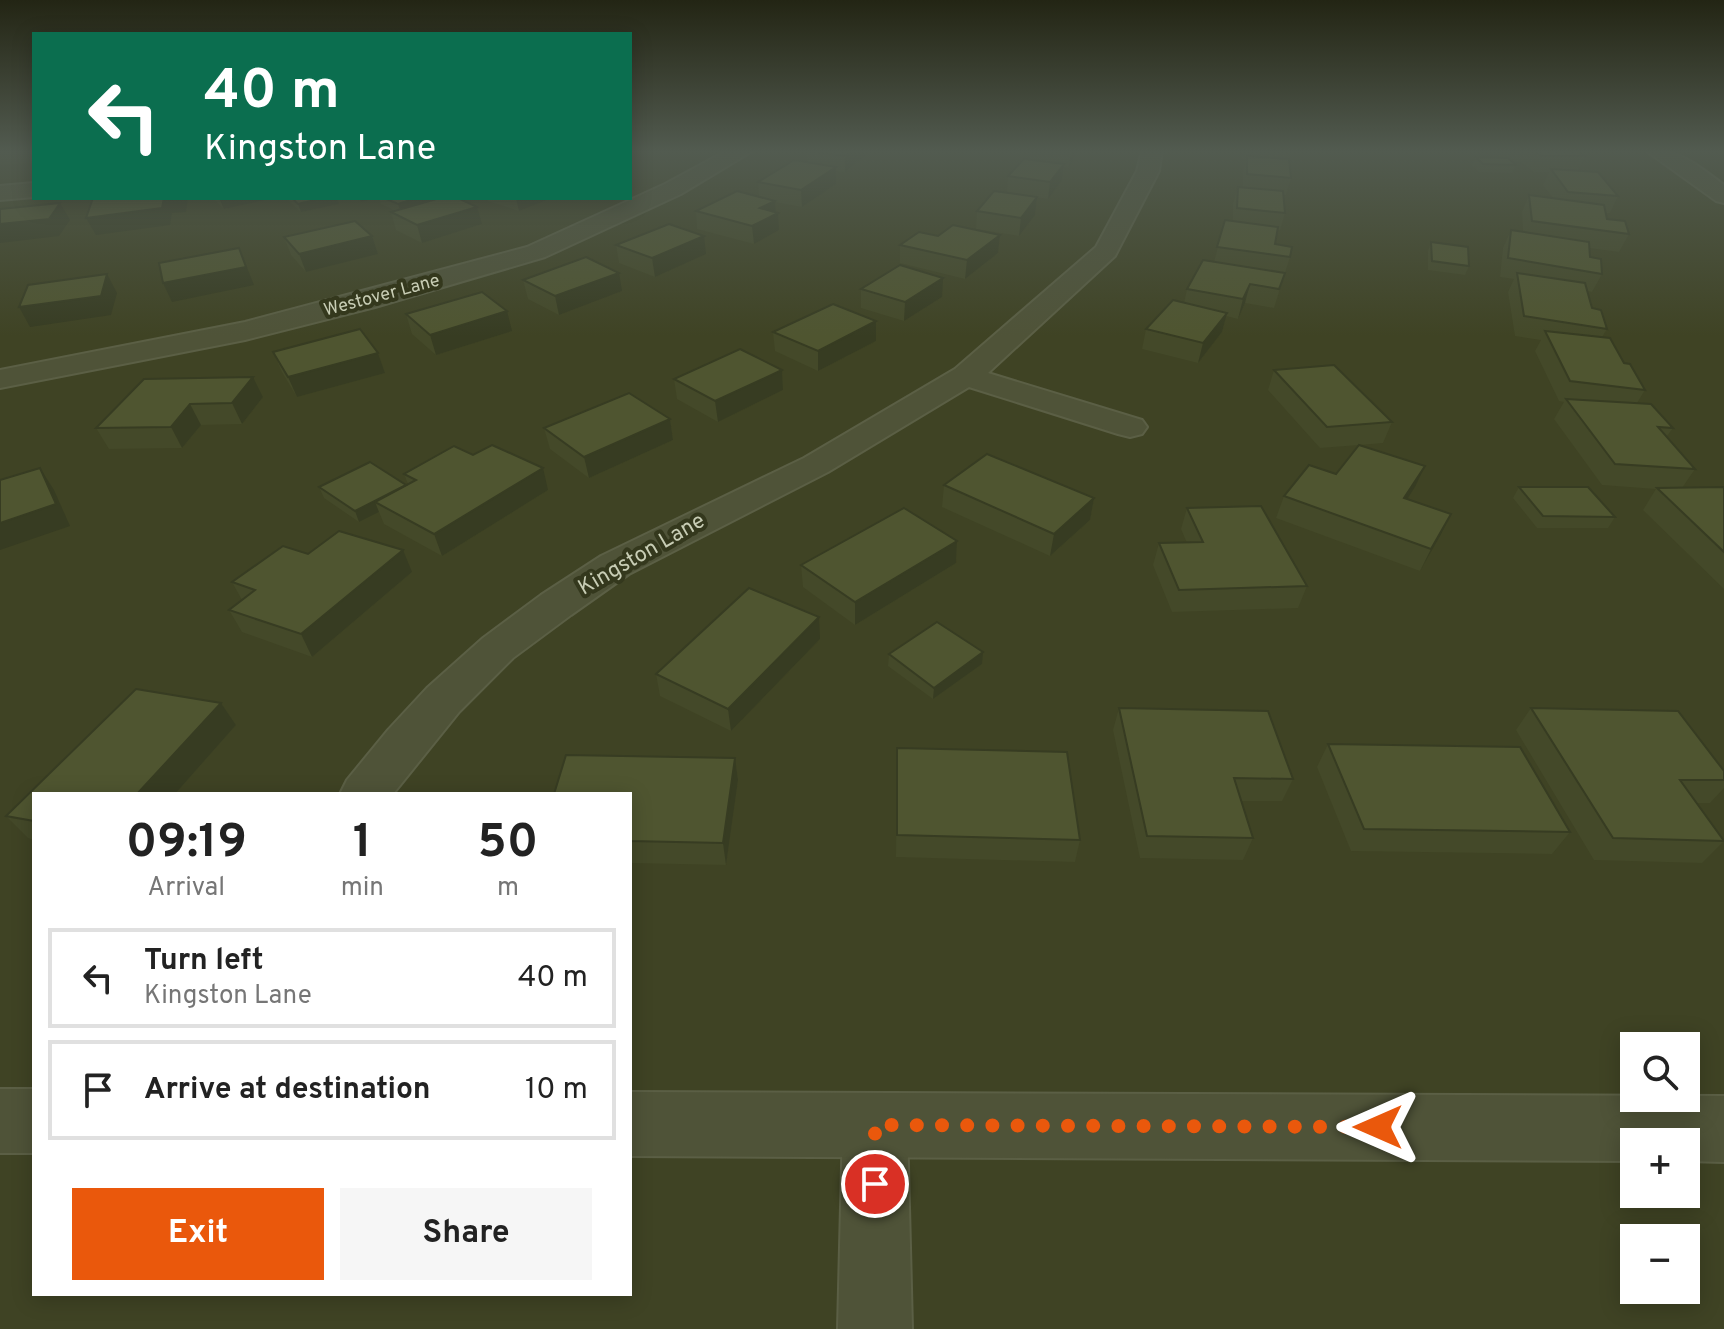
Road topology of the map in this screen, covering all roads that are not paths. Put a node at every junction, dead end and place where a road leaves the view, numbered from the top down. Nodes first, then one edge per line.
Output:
1 (623, 212) edge
2 (1126, 212) edge
3 (966, 376) junction
4 (0, 379) edge
5 (1130, 427) dead end
6 (367, 792) edge
7 (0, 1121) edge
8 (32, 1121) edge
9 (632, 1124) edge
10 (875, 1125) junction
11 (1724, 1129) edge
12 (875, 1329) edge

1 - 4 street, Westover Lane
2 - 3 street, Kingston Lane
3 - 5 street
3 - 6 street, Kingston Lane
7 - 8 street
9 - 10 street
10 - 11 street
10 - 12 street

